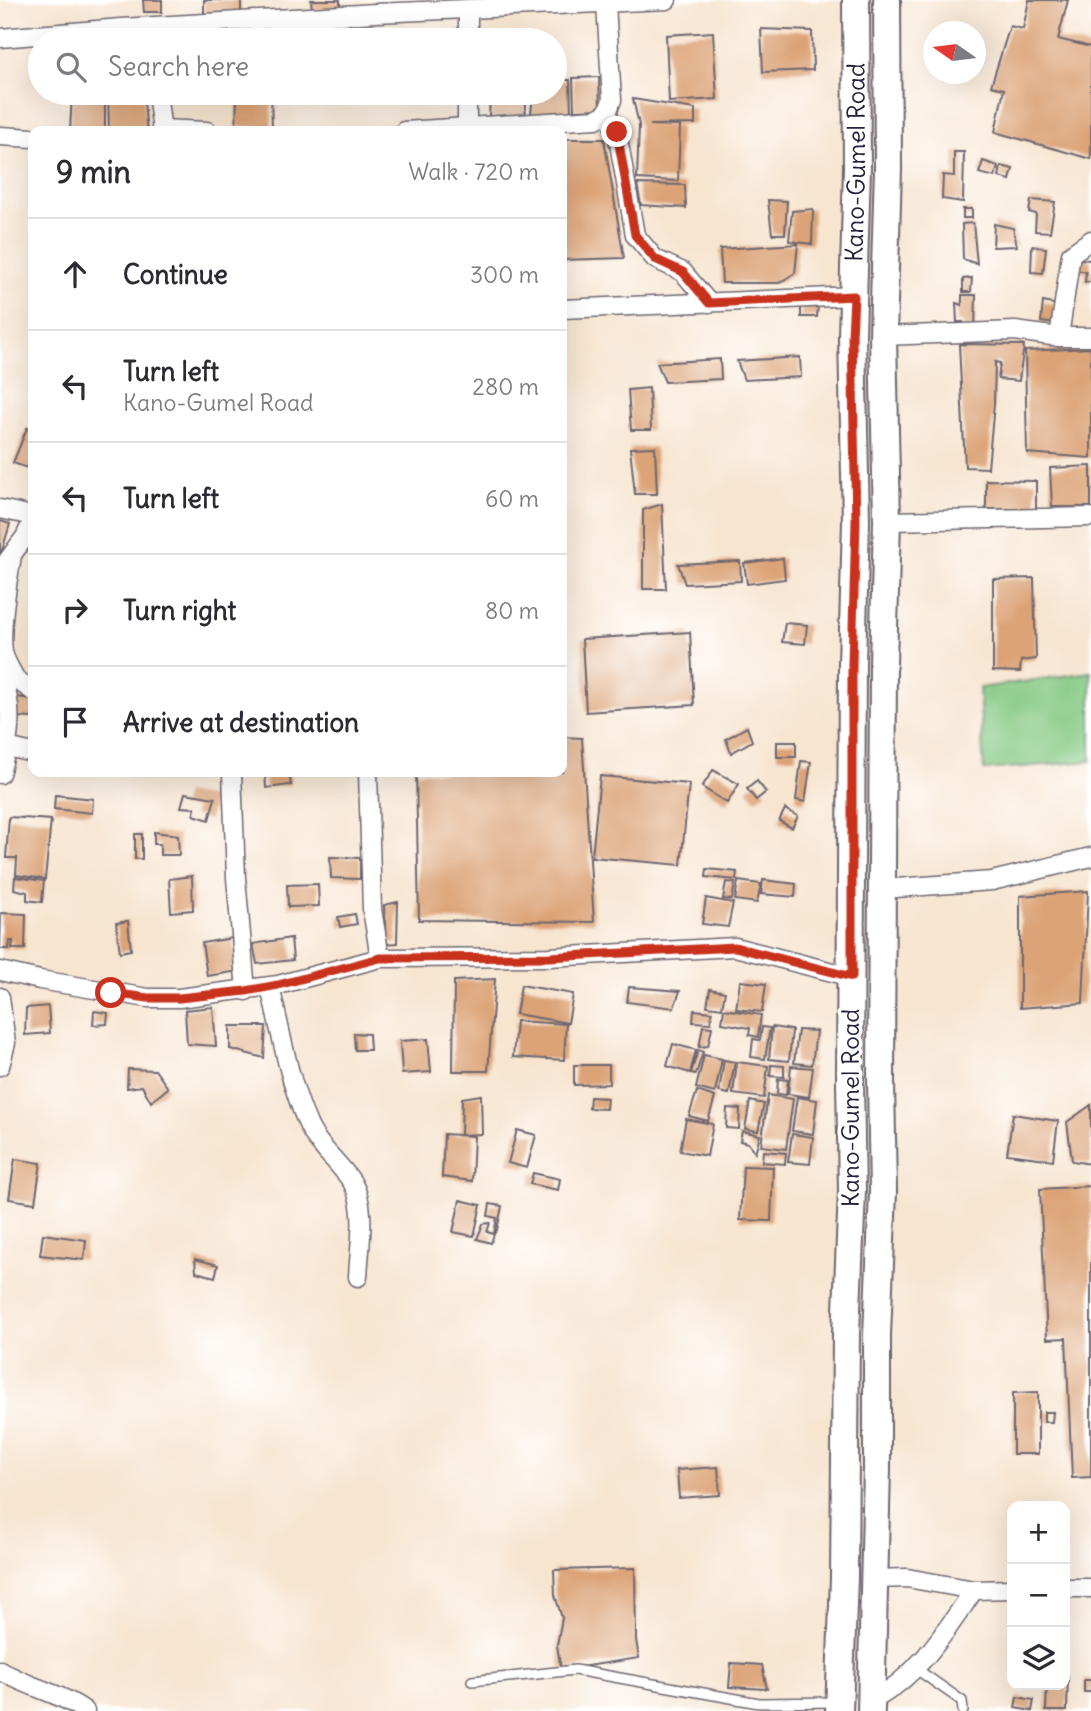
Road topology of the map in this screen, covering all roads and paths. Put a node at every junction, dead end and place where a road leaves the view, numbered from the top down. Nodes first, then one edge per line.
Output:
1 (667, 0) edge
2 (856, 0) edge
3 (887, 0) edge
4 (587, 2) edge
5 (606, 4) junction
6 (377, 7) edge
7 (468, 10) junction
8 (198, 28) edge
9 (468, 28) edge
10 (28, 37) edge
11 (0, 38) edge
12 (159, 105) edge
13 (467, 105) edge
14 (607, 113) junction
15 (161, 126) edge
16 (467, 126) edge
17 (483, 126) edge
18 (0, 136) edge
19 (28, 138) edge
20 (1091, 240) edge
21 (854, 296) junction
22 (709, 303) junction
23 (567, 309) edge
24 (883, 337) junction
25 (1059, 337) junction
26 (1091, 337) edge
27 (0, 509) edge
28 (28, 517) edge
29 (1091, 517) edge
30 (887, 521) junction
31 (28, 527) edge
32 (12, 556) junction
33 (0, 571) edge
34 (5, 672) edge
35 (28, 688) edge
36 (7, 747) junction
37 (28, 751) edge
38 (0, 774) edge
39 (232, 777) edge
40 (368, 777) edge
41 (1091, 857) edge
42 (882, 889) junction
43 (380, 958) junction
44 (0, 971) edge
45 (852, 977) junction
46 (270, 987) junction
47 (246, 991) junction
48 (0, 997) edge
49 (0, 1066) edge
50 (358, 1277) dead end
51 (847, 1469) junction
52 (877, 1469) junction
53 (875, 1579) junction
54 (1070, 1588) edge
55 (1091, 1588) edge
56 (1007, 1589) edge
57 (974, 1590) junction
58 (915, 1668) junction
59 (0, 1670) edge
60 (472, 1681) dead end
61 (871, 1706) edge
62 (839, 1707) edge
63 (85, 1711) edge
64 (963, 1711) edge

1 - 5 street
2 - 21 main road, Kano-Gumel Road
3 - 24 main road, Kano-Gumel Road
4 - 5 street
4 - 7 street
5 - 14 street
6 - 7 street
6 - 8 street
7 - 9 street
10 - 11 street
12 - 15 street
13 - 16 street
14 - 17 street
14 - 22 street
18 - 19 street
20 - 25 street
21 - 22 street
21 - 45 main road, Kano-Gumel Road
22 - 23 street
24 - 25 street
24 - 30 main road, Kano-Gumel Road
25 - 26 street
27 - 28 street
29 - 30 street
30 - 42 main road, Kano-Gumel Road
31 - 32 street
32 - 33 street
32 - 34 street
34 - 35 street
34 - 36 street
36 - 37 street
36 - 38 street
39 - 47 street
40 - 43 street
41 - 42 street
42 - 52 main road, Kano-Gumel Road
43 - 45 street
43 - 46 street
44 - 47 street
45 - 51 main road, Kano-Gumel Road
46 - 47 street
46 - 50 street
48 - 49 street
51 - 52 main road
51 - 62 main road, Kano-Gumel Road
52 - 53 main road, Kano-Gumel Road
53 - 57 street
53 - 61 main road, Kano-Gumel Road
54 - 55 street
56 - 57 street
57 - 58 street
58 - 61 street
58 - 64 lane
59 - 63 street
60 - 62 lane

